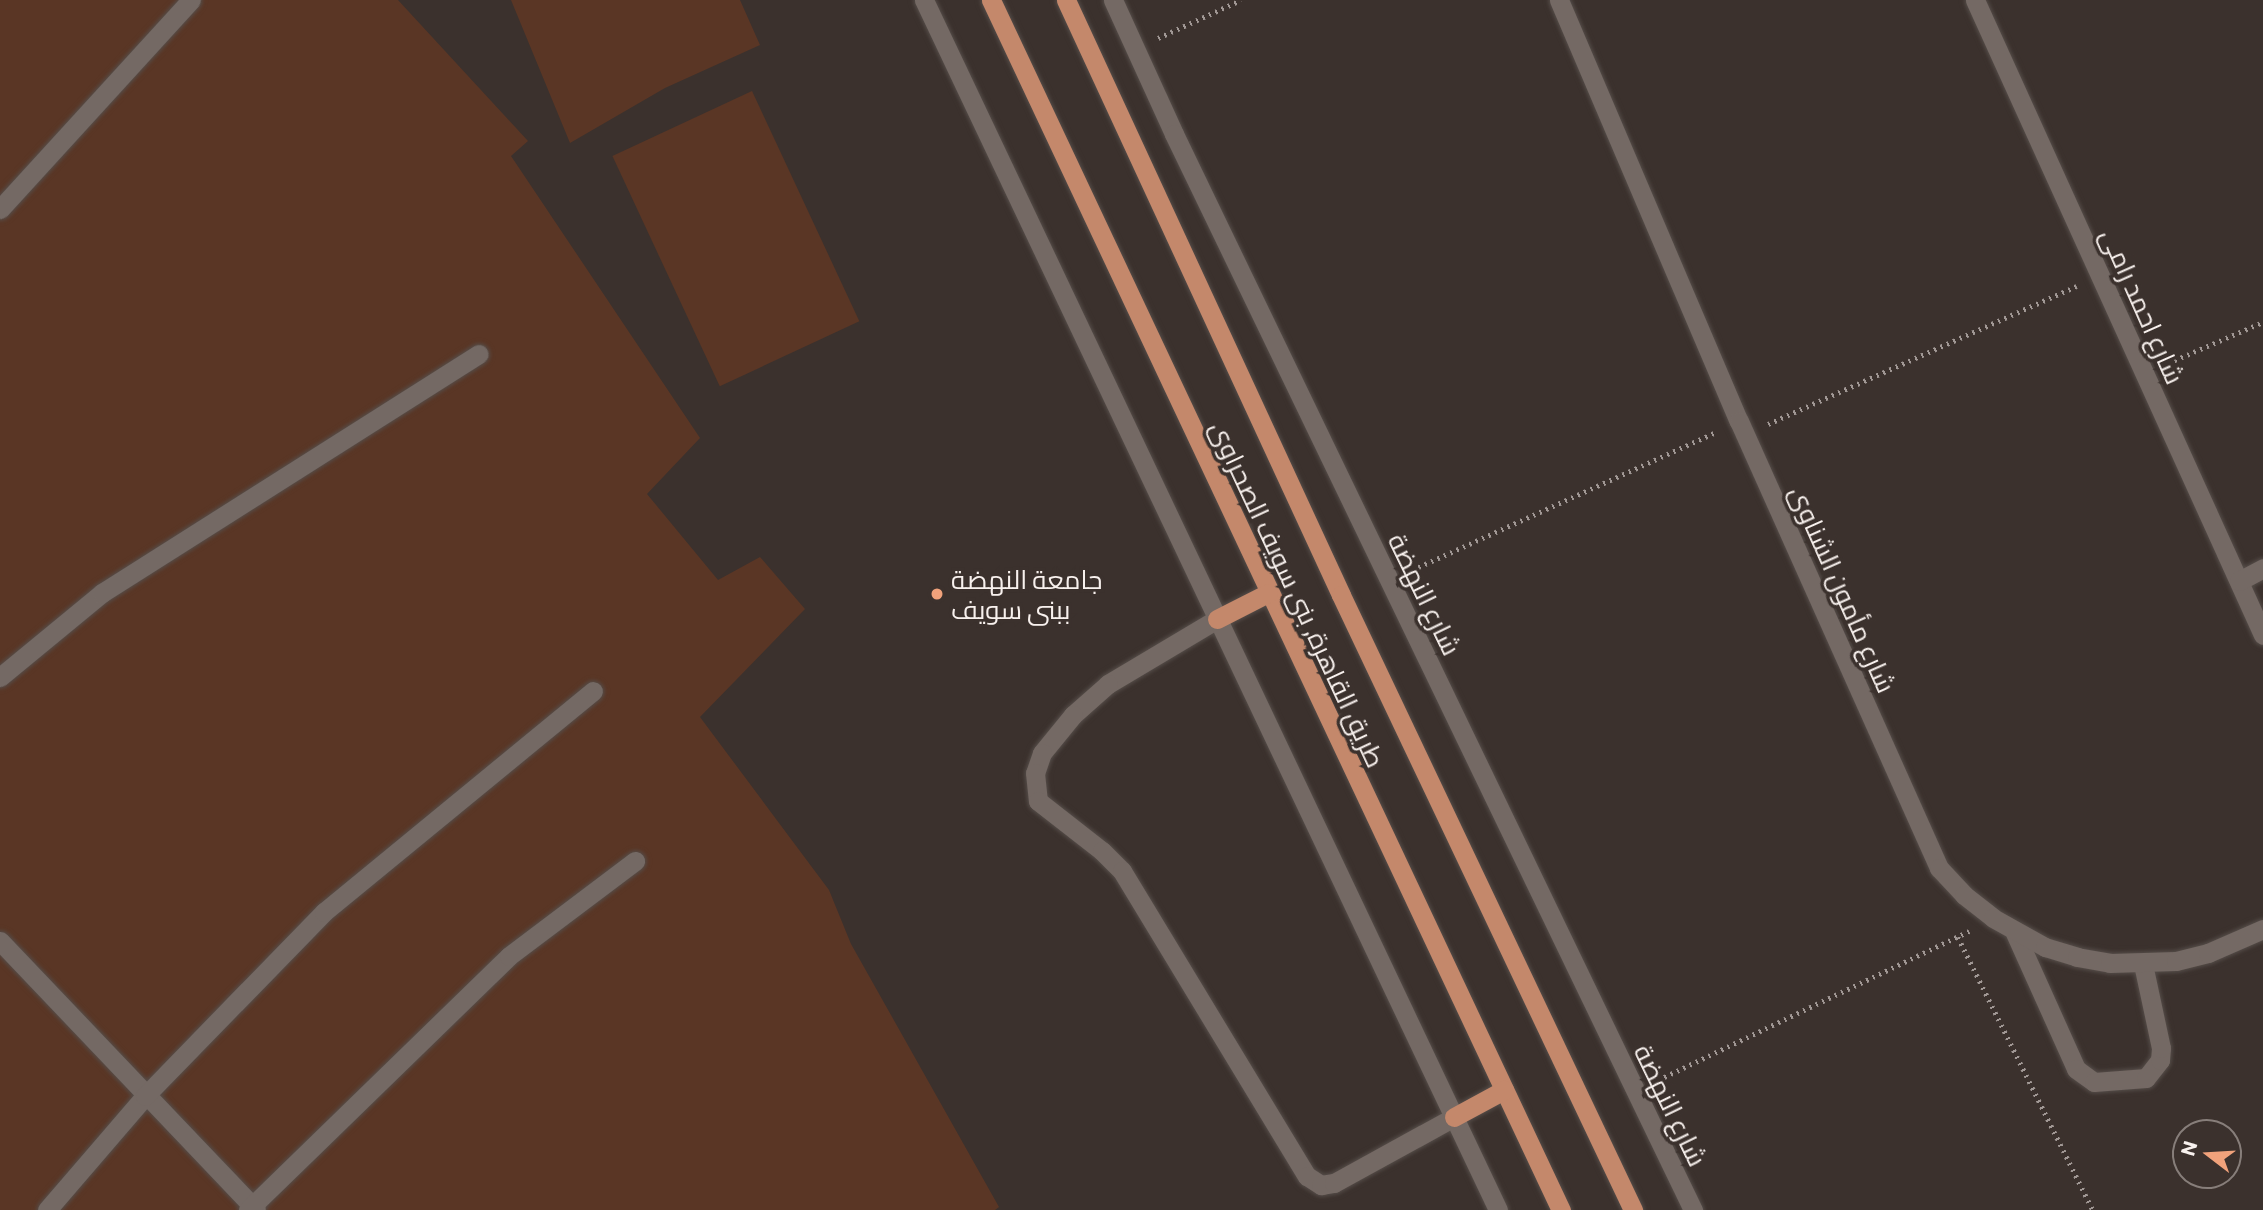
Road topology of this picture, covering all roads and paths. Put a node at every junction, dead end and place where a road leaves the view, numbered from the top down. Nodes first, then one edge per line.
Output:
1 (191, 0) edge
2 (924, 0) edge
3 (991, 0) edge
4 (1066, 0) edge
5 (1113, 0) edge
6 (1241, 0) edge
7 (1559, 0) edge
8 (1975, 0) edge
9 (1135, 49) junction
10 (0, 209) edge
11 (2100, 275) junction
12 (2263, 322) edge
13 (478, 354) dead end
14 (2145, 373) junction
15 (1741, 428) junction
16 (2263, 568) edge
17 (1389, 581) junction
18 (2239, 581) junction
19 (1268, 593) junction
20 (1217, 619) junction
21 (2263, 635) edge
22 (0, 677) edge
23 (593, 691) dead end
24 (635, 861) dead end
25 (1993, 918) junction
26 (2263, 929) edge
27 (2015, 933) junction
28 (1958, 937) junction
29 (0, 941) edge
30 (2143, 964) junction
31 (1504, 1090) junction
32 (1635, 1091) junction
33 (145, 1096) junction
34 (1454, 1117) junction
35 (252, 1208) edge
36 (47, 1210) edge
37 (1498, 1210) edge
38 (1561, 1210) edge
39 (1633, 1210) edge
40 (1693, 1210) edge
41 (2093, 1210) edge

1 - 10 street
2 - 20 street
3 - 19 main road, طريق القاهرة, بنى سويف الصحراوى
4 - 39 main road, طريق القاهرة, بنى سويف الصحراوى
5 - 9 street, شارع النهضة
6 - 9 path
7 - 15 street, شارع مأمون الشناوى
8 - 11 street, شارع احمد رامى
9 - 17 street, شارع النهضة
11 - 14 street, شارع احمد رامى
11 - 15 path
12 - 14 path
13 - 22 street
14 - 18 street, شارع احمد رامى
15 - 17 path
15 - 25 street, شارع مأمون الشناوى
16 - 18 street
17 - 32 street, شارع النهضة
18 - 21 street, شارع احمد رامى
19 - 20 main road
19 - 31 main road, طريق القاهرة, بنى سويف الصحراوى
20 - 34 street
20 - 34 street
23 - 33 street
24 - 35 street
25 - 27 street, شارع مأمون الشناوى
25 - 28 path
26 - 30 street, شارع مأمون الشناوى
27 - 30 street, شارع مأمون الشناوى
27 - 30 street
28 - 32 path
28 - 41 path
29 - 33 street
31 - 34 main road
31 - 38 main road, طريق القاهرة, بنى سويف الصحراوى
32 - 40 street, شارع النهضة
33 - 35 street
33 - 36 street
34 - 37 street

